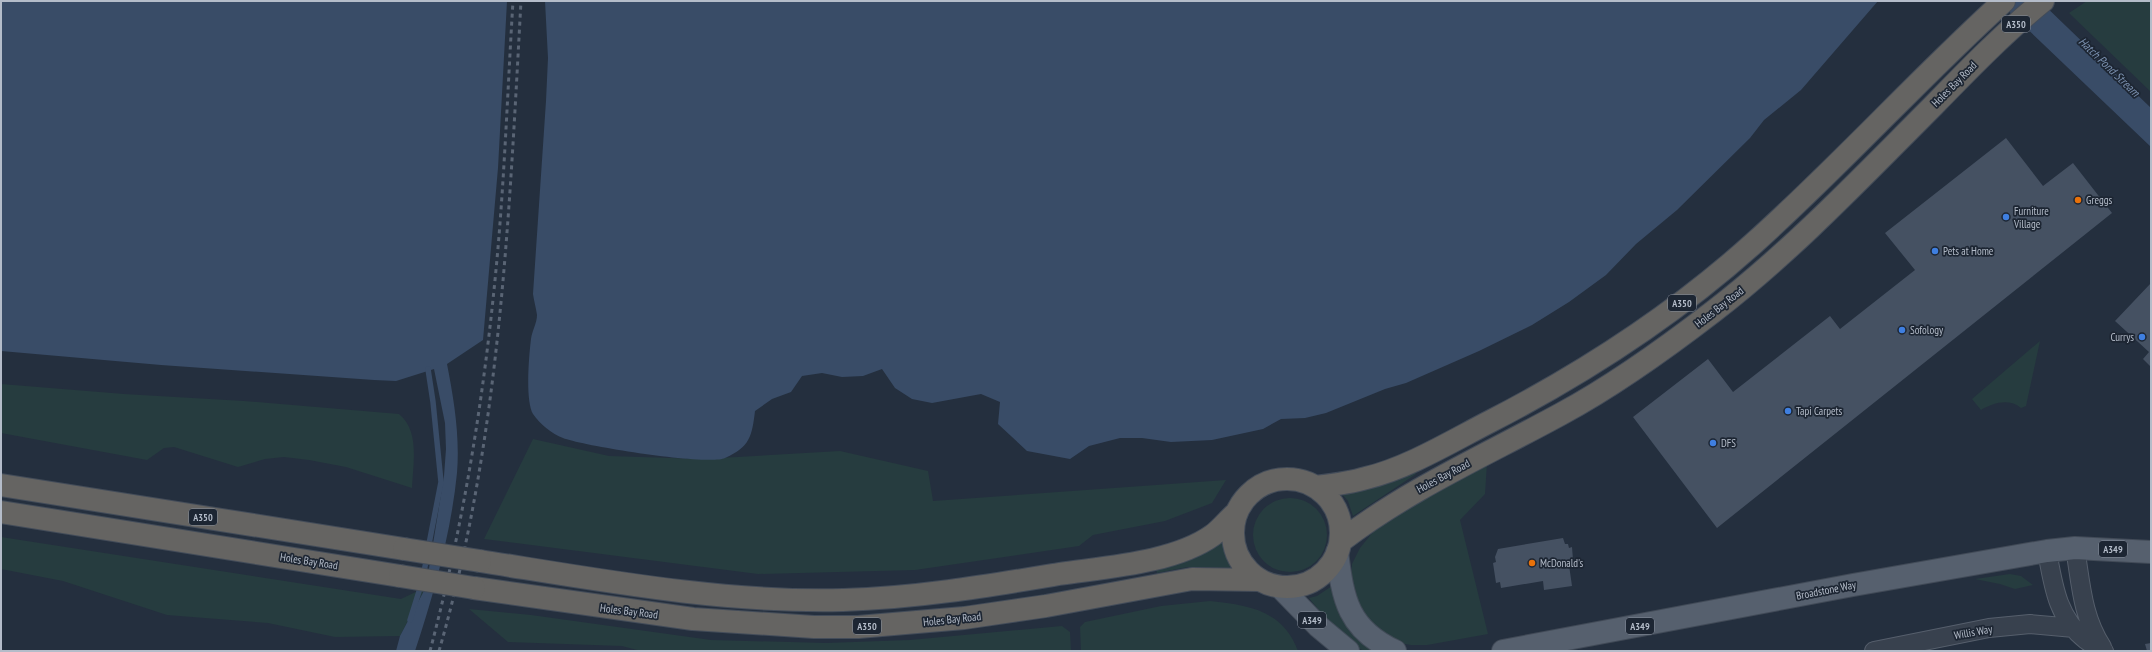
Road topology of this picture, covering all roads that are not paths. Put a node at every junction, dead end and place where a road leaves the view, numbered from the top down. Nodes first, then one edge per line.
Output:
1 (2004, 1) edge
2 (2043, 1) edge
3 (1, 485) edge
4 (1315, 487) junction
5 (1, 512) edge
6 (1236, 514) junction
7 (1339, 547) junction
8 (2075, 548) junction
9 (2047, 551) junction
10 (2151, 552) edge
11 (1260, 580) junction
12 (1280, 587) junction
13 (2074, 628) junction
14 (1346, 650) edge
15 (1395, 651) edge
16 (1503, 651) edge
17 (1874, 651) edge
18 (2104, 651) edge

1 - 4 highway, A350
2 - 7 highway, Holes Bay Road / A350
3 - 6 highway, A350, bridge
4 - 6 highway
4 - 7 highway
5 - 11 highway, Holes Bay Road / A350, bridge
6 - 11 highway
7 - 12 highway
7 - 15 main road
8 - 9 main road, Broadstone Way / A349
8 - 10 main road, Broadstone Way / A349
8 - 18 street
9 - 13 street
9 - 16 main road, Broadstone Way / A349
11 - 12 highway
12 - 14 main road, A349
13 - 17 street, Willis Way
13 - 18 street

